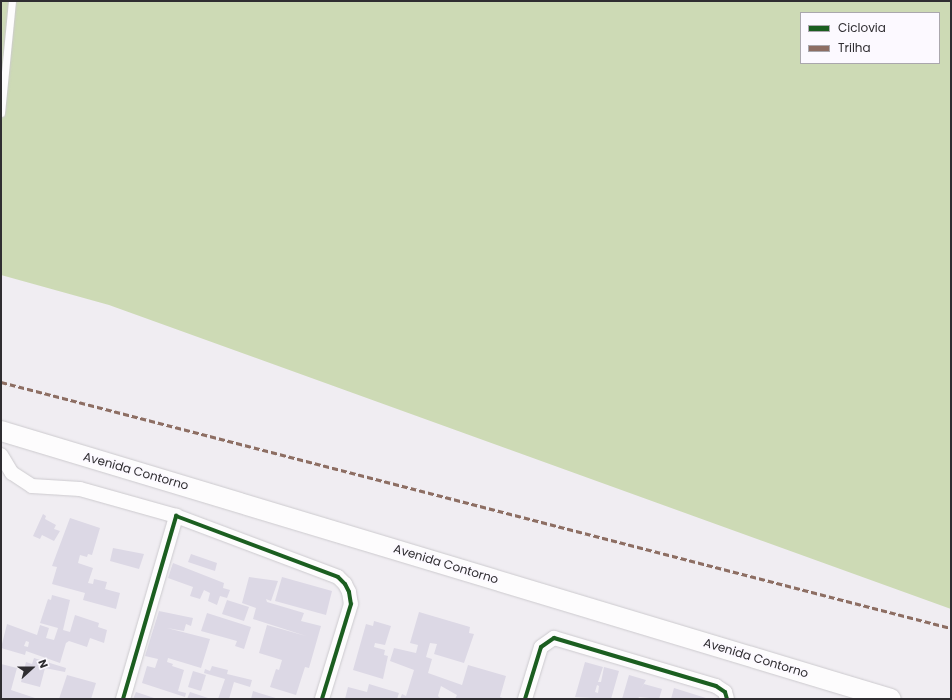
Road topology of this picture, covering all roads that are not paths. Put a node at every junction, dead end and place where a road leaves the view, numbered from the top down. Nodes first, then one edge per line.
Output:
1 (12, 1) edge
2 (1, 113) edge
3 (1, 432) edge
4 (1, 455) edge
5 (176, 516) junction
6 (123, 699) edge
7 (322, 699) edge
8 (525, 699) edge
9 (727, 699) edge
10 (891, 699) edge

1 - 2 lane
3 - 10 main road, Avenida Contorno
4 - 5 street
5 - 6 street
5 - 7 street
8 - 9 street

